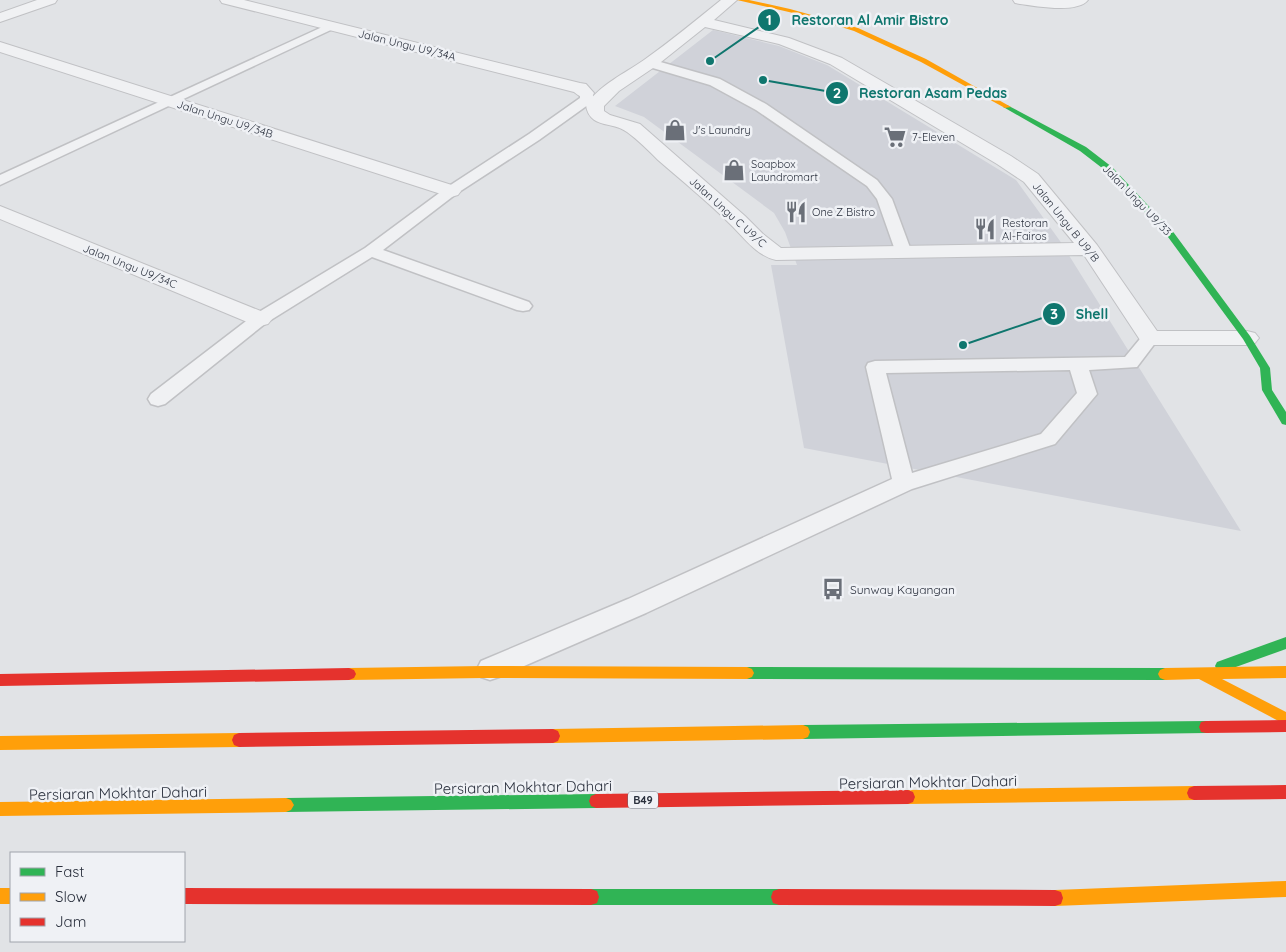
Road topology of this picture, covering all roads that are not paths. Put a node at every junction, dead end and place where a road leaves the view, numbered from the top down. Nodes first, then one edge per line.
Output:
1 (50, 0) edge
2 (227, 0) edge
3 (730, 0) edge
4 (740, 0) edge
5 (1020, 0) edge
6 (1081, 0) edge
7 (0, 18) edge
8 (704, 22) junction
9 (331, 26) junction
10 (0, 47) edge
11 (650, 63) junction
12 (586, 93) joint
13 (170, 102) junction
14 (0, 181) edge
15 (451, 191) junction
16 (0, 212) edge
17 (1090, 249) junction
18 (372, 250) junction
19 (904, 253) junction
20 (523, 306) dead end
21 (260, 319) junction
22 (1150, 338) junction
23 (1247, 338) junction
24 (1078, 364) junction
25 (1265, 368) junction
26 (1279, 377) dead end
27 (158, 399) dead end
28 (1286, 421) edge
29 (904, 483) junction
30 (1286, 643) edge
31 (483, 672) junction
32 (1286, 672) edge
33 (1200, 674) junction
34 (0, 680) edge
35 (1286, 719) edge
36 (1286, 726) edge
37 (0, 743) edge
38 (1286, 792) edge
39 (0, 809) edge
40 (1247, 879) dead end
41 (1286, 889) edge
42 (185, 896) edge
43 (1089, 898) junction

1 - 7 street
2 - 9 street, Jalan Ungu U9/34A
3 - 8 street, Jalan Ungu C U9/C
4 - 23 main road, Jalan Ungu U9/33
5 - 6 street
8 - 11 street, Jalan Ungu C U9/C
8 - 17 street, Jalan Ungu B U9/B
9 - 12 street, Jalan Ungu U9/34A
9 - 13 lane
10 - 13 street, Jalan Ungu U9/34B
11 - 19 lane
11 - 19 street, Jalan Ungu C U9/C
12 - 15 lane
13 - 14 lane
13 - 15 street, Jalan Ungu U9/34B
15 - 18 lane
16 - 21 street, Jalan Ungu U9/34C
17 - 19 street, Jalan Ungu C U9/C
17 - 22 street, Jalan Ungu B U9/B
18 - 20 lane
18 - 21 lane
21 - 27 lane
22 - 23 street
22 - 24 lane
23 - 25 main road, Jalan Ungu U9/33
24 - 29 lane
24 - 29 lane
25 - 26 main road, Jalan Ungu U9/33
25 - 28 main road, Jalan Ungu U9/33
29 - 31 lane
30 - 33 main road
31 - 33 main road
31 - 34 main road
32 - 33 main road
33 - 35 main road
36 - 37 main road
38 - 39 main road, Persiaran Mokhtar Dahari / B49
40 - 43 main road
41 - 43 main road
42 - 43 main road

